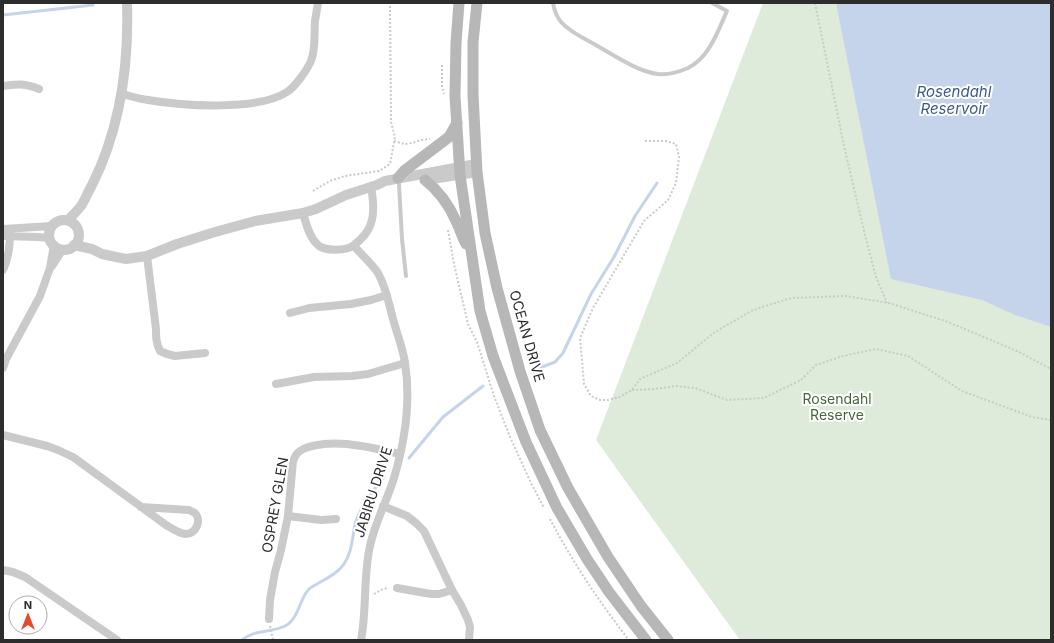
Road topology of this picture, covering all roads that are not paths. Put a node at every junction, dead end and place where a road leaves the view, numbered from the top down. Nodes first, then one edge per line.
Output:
1 (127, 3) edge
2 (318, 3) edge
3 (459, 3) edge
4 (477, 3) edge
5 (553, 3) edge
6 (712, 3) edge
7 (3, 86) edge
8 (39, 89) dead end
9 (122, 94) junction
10 (457, 123) junction
11 (477, 168) junction
12 (460, 171) junction
13 (426, 180) junction
14 (399, 181) junction
15 (374, 186) junction
16 (303, 214) junction
17 (72, 222) junction
18 (52, 226) junction
19 (7, 233) edge
20 (76, 241) junction
21 (55, 244) junction
22 (354, 246) junction
23 (471, 251) junction
24 (148, 256) junction
25 (3, 270) edge
26 (406, 276) dead end
27 (387, 295) junction
28 (290, 313) dead end
29 (205, 353) dead end
30 (405, 363) junction
31 (3, 368) edge
32 (276, 384) dead end
33 (3, 435) edge
34 (400, 454) junction
35 (383, 506) junction
36 (141, 507) junction
37 (288, 516) junction
38 (336, 519) dead end
39 (3, 570) edge
40 (397, 588) road end
41 (452, 590) junction
42 (269, 622) road end
43 (117, 640) edge
44 (361, 640) edge
45 (469, 640) edge
46 (646, 640) edge
47 (668, 640) edge

1 - 9 street
2 - 9 street
3 - 10 main road
4 - 11 main road, OCEAN DRIVE
5 - 6 lane
7 - 8 street
9 - 17 street
10 - 12 main road
10 - 14 main road
11 - 12 street
11 - 47 main road, OCEAN DRIVE
12 - 13 street
12 - 14 street
12 - 23 main road
13 - 14 street
13 - 23 main road
14 - 15 street
14 - 26 lane
15 - 16 street
15 - 22 street
16 - 22 street
16 - 24 street
17 - 18 street
17 - 20 street
18 - 19 street
18 - 21 street
19 - 21 street
19 - 25 street
20 - 21 street
20 - 24 street
21 - 31 street
22 - 27 street, JABIRU DRIVE
23 - 46 main road
24 - 29 street
27 - 28 street
27 - 30 street, JABIRU DRIVE
30 - 32 street
30 - 34 street, JABIRU DRIVE
33 - 36 street
34 - 35 street, JABIRU DRIVE
34 - 37 street, OSPREY GLEN
35 - 41 street
35 - 44 street, JABIRU DRIVE
36 - 36 street
37 - 38 street
37 - 42 street, OSPREY GLEN
39 - 43 street
40 - 41 street
41 - 45 street

